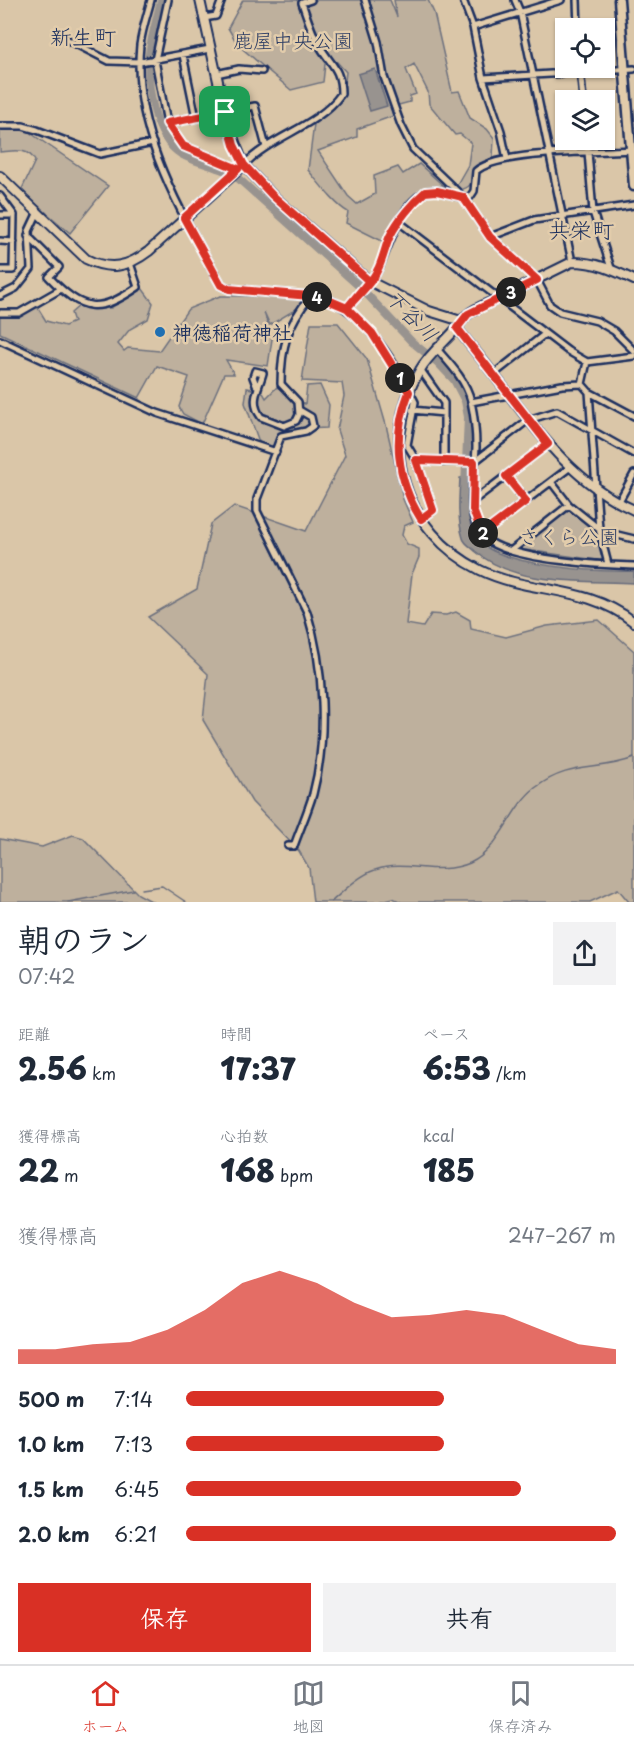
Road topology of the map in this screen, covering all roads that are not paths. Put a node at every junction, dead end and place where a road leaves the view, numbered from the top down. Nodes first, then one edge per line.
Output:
1 (151, 0) edge
2 (168, 0) edge
3 (200, 0) edge
4 (222, 0) edge
5 (310, 0) edge
6 (365, 0) edge
7 (463, 0) edge
8 (515, 0) edge
9 (561, 0) edge
10 (577, 0) edge
11 (619, 0) edge
12 (520, 12) junction
13 (204, 18) junction
14 (578, 18) edge
15 (473, 27) junction
16 (64, 38) dead end
17 (210, 49) junction
18 (183, 55) junction
19 (155, 60) junction
20 (140, 62) junction
21 (629, 70) edge
22 (262, 71) dead end
23 (555, 73) edge
24 (216, 74) junction
25 (532, 75) junction
26 (483, 78) junction
27 (225, 112) junction
28 (196, 118) junction
29 (167, 123) junction
30 (0, 126) edge
31 (153, 143) junction
32 (266, 147) junction
33 (633, 149) edge
34 (588, 150) edge
35 (588, 153) junction
36 (549, 155) junction
37 (507, 159) junction
38 (239, 168) junction
39 (0, 176) edge
40 (634, 186) edge
41 (0, 196) edge
42 (463, 197) junction
43 (3, 203) edge
44 (634, 205) edge
45 (593, 212) junction
46 (38, 214) junction
47 (0, 215) edge
48 (14, 215) junction
49 (563, 216) junction
50 (184, 218) junction
51 (399, 222) junction
52 (28, 236) junction
53 (490, 237) junction
54 (0, 242) edge
55 (14, 242) junction
56 (572, 262) junction
57 (130, 263) junction
58 (611, 268) junction
59 (0, 270) edge
60 (537, 280) junction
61 (634, 280) edge
62 (368, 283) junction
63 (61, 289) junction
64 (0, 296) edge
65 (312, 297) junction
66 (497, 299) junction
67 (347, 308) junction
68 (0, 313) edge
69 (459, 324) junction
70 (545, 334) junction
71 (0, 340) edge
72 (434, 350) junction
73 (634, 351) edge
74 (634, 356) edge
75 (587, 362) junction
76 (420, 369) junction
77 (494, 374) junction
78 (582, 384) junction
79 (256, 385) dead end
80 (409, 392) junction
81 (589, 392) junction
82 (508, 393) junction
83 (471, 402) junction
84 (299, 410) junction
85 (412, 410) junction
86 (444, 413) junction
87 (634, 416) edge
88 (528, 420) junction
89 (592, 429) junction
90 (548, 444) junction
91 (276, 452) junction
92 (634, 454) edge
93 (416, 460) junction
94 (444, 462) junction
95 (474, 462) junction
96 (570, 468) junction
97 (634, 474) edge
98 (506, 476) junction
99 (552, 483) junction
100 (596, 489) junction
101 (473, 501) junction
102 (526, 501) junction
103 (618, 503) junction
104 (569, 506) junction
105 (634, 510) edge
106 (421, 519) junction
107 (600, 530) junction
108 (482, 534) junction
109 (634, 539) edge
110 (512, 550) junction
111 (608, 564) junction
112 (634, 566) edge
113 (634, 621) edge
114 (288, 846) dead end

1 - 20 street
2 - 19 street
3 - 13 street
4 - 13 street
5 - 32 street
6 - 42 street
7 - 15 street
8 - 12 street
9 - 12 street
10 - 14 street
11 - 21 main road
12 - 15 street
12 - 25 street
13 - 17 street
15 - 26 street
16 - 20 street
17 - 18 street
17 - 24 street
18 - 19 street
18 - 28 street
19 - 20 street
19 - 29 street
20 - 31 street
21 - 33 main road
22 - 24 street
23 - 25 street
24 - 27 street
25 - 26 street
25 - 36 street
26 - 37 street
27 - 28 street
27 - 32 street
27 - 38 street
28 - 29 street
29 - 38 street
30 - 31 street
31 - 50 street
32 - 38 street
33 - 35 street
33 - 40 main road
34 - 35 street
35 - 36 street
35 - 45 street
36 - 37 street
36 - 49 street
37 - 42 street
38 - 50 street
38 - 62 street
39 - 46 street
41 - 43 street
42 - 51 street
42 - 53 street
43 - 48 street
44 - 45 street
45 - 49 street
45 - 58 street
46 - 52 street
46 - 57 street
47 - 48 street
48 - 55 street
49 - 53 street
49 - 56 street
50 - 57 street
50 - 65 street
51 - 62 street
51 - 66 street
52 - 63 street
52 - 64 street
53 - 60 street
54 - 55 street
55 - 59 street
56 - 58 street
56 - 60 street
57 - 63 street
58 - 61 street
60 - 66 street
60 - 73 street
62 - 67 street
62 - 69 street
63 - 68 street
65 - 67 street
65 - 84 street
66 - 69 street
66 - 70 street
67 - 80 street
69 - 72 street
69 - 77 street
70 - 75 street
70 - 77 street
71 - 91 street
72 - 76 street
72 - 83 street
74 - 75 street
75 - 78 street
76 - 80 street
76 - 86 street
77 - 82 street
78 - 81 street
78 - 82 street
79 - 84 street
80 - 85 street
80 - 106 street
81 - 87 street
81 - 89 street
82 - 83 street
82 - 88 street
83 - 95 street
84 - 91 street
85 - 86 street
85 - 93 street
86 - 94 street
88 - 89 street
88 - 90 street
88 - 95 street
89 - 92 street
89 - 100 street
90 - 96 street
90 - 98 street
91 - 114 street
93 - 94 street
93 - 106 street
94 - 95 street
95 - 101 street
96 - 99 street
96 - 100 street
97 - 103 street
98 - 101 street
98 - 102 street
99 - 102 street
99 - 104 street
100 - 103 street
100 - 107 street
101 - 108 street
102 - 108 street
103 - 105 street
104 - 107 street
104 - 110 street
106 - 113 street
107 - 109 street
107 - 111 street
108 - 110 street
110 - 111 street
111 - 112 street

